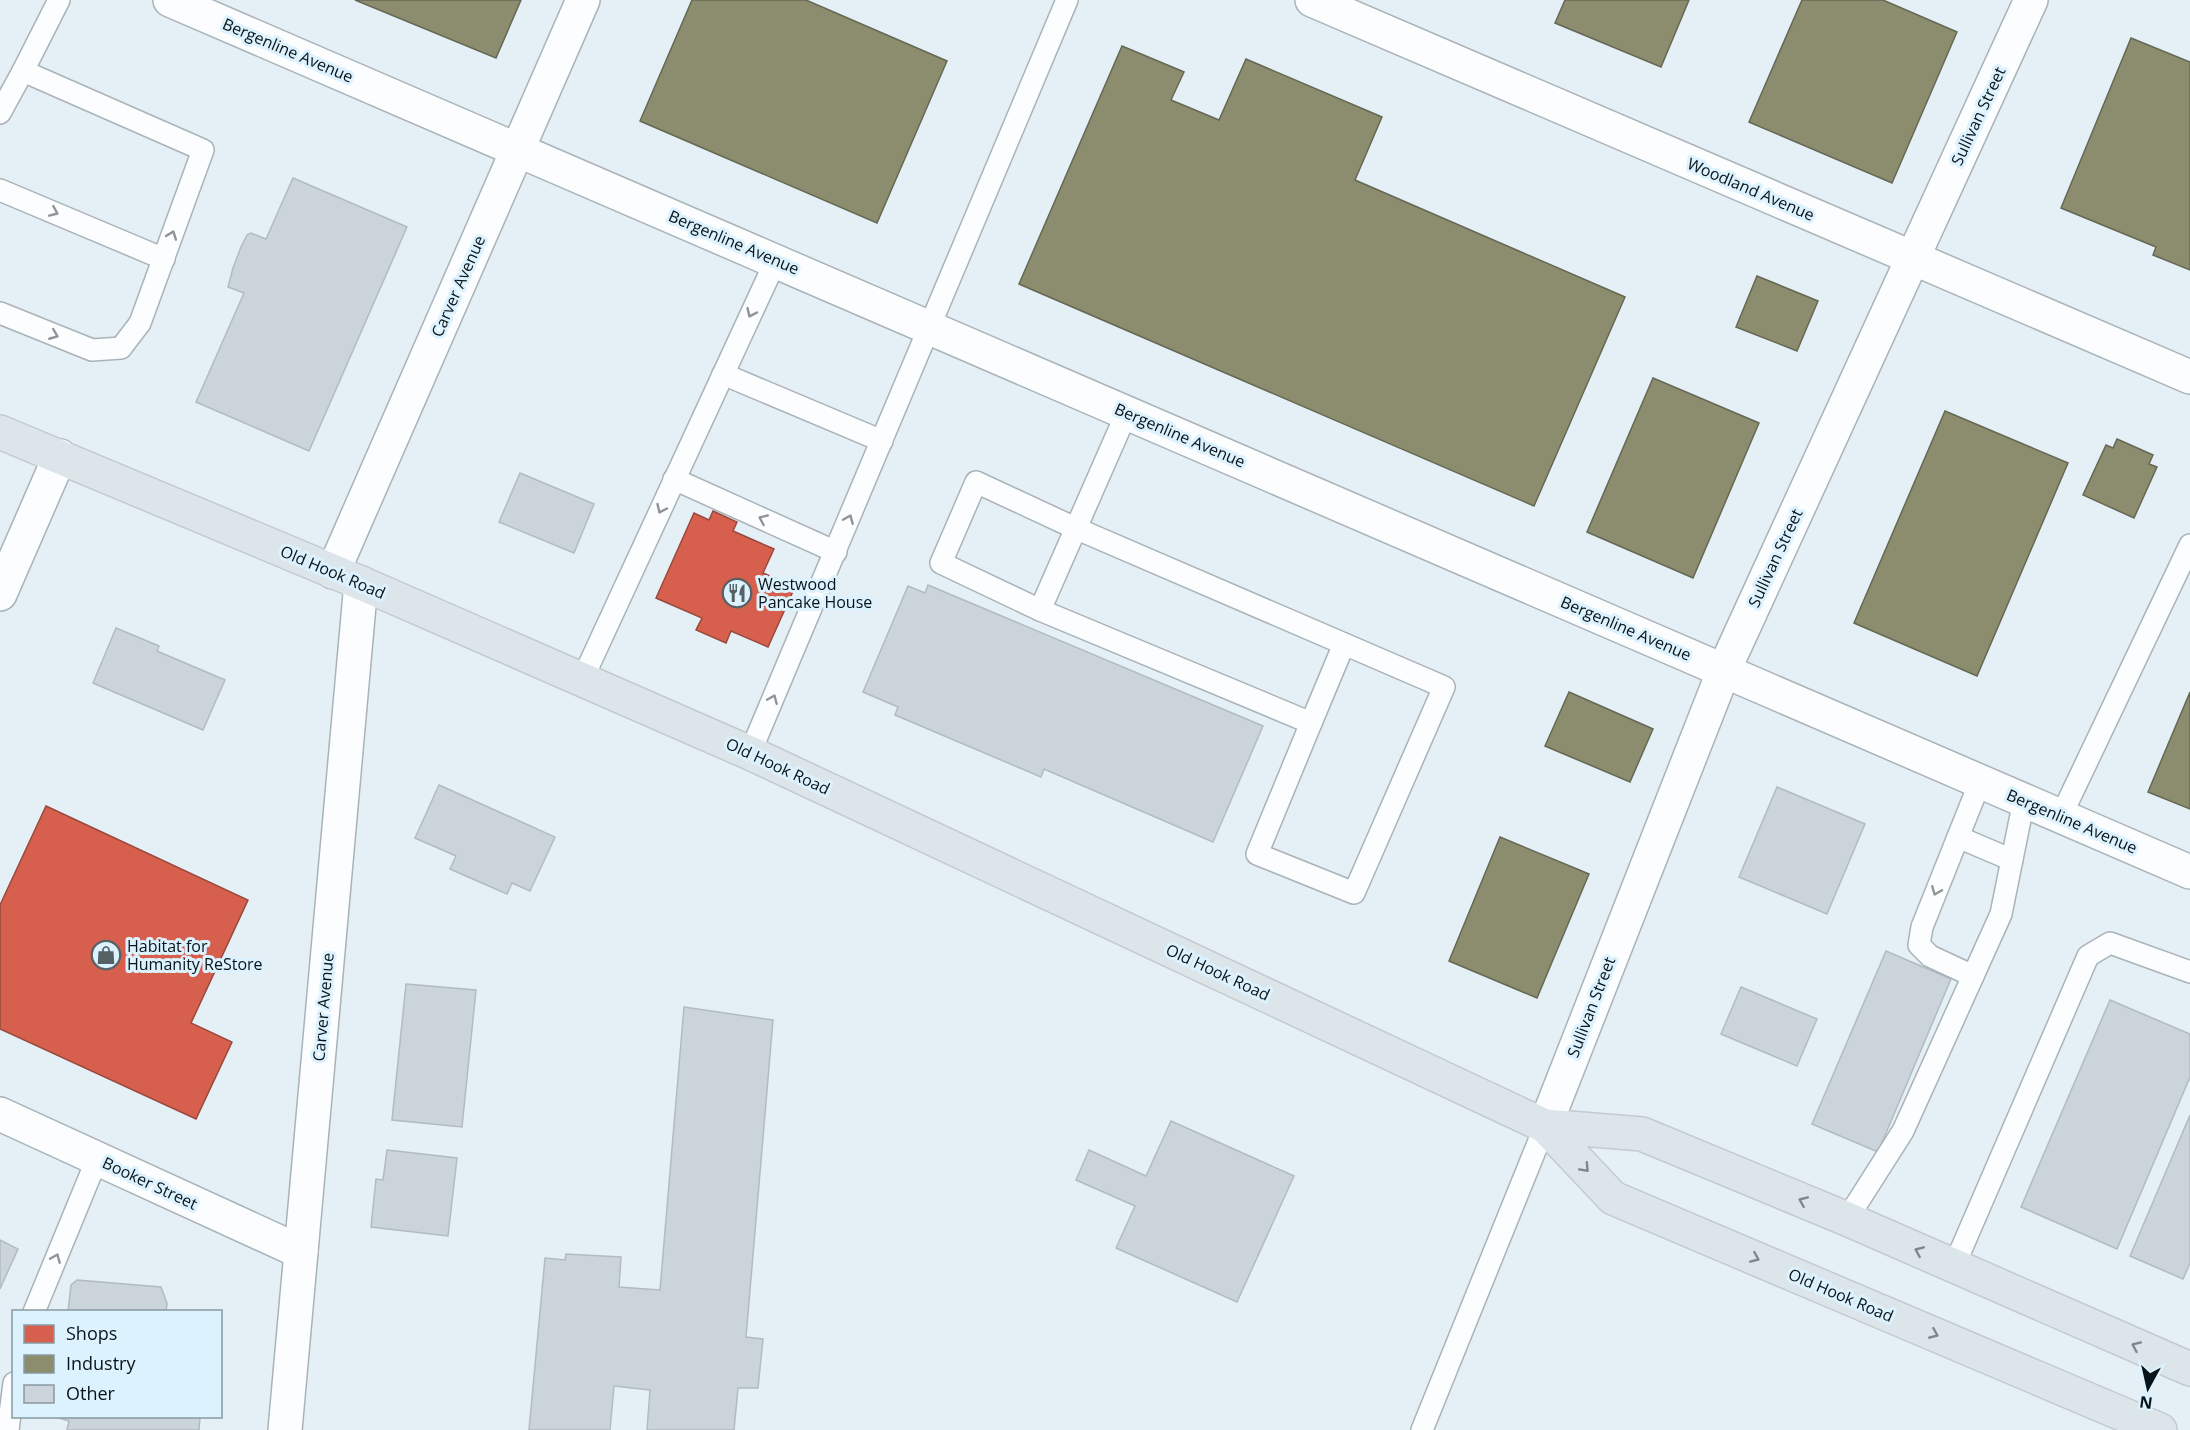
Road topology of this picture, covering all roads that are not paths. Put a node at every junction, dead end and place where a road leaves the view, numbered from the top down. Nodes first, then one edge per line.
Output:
1 (59, 0) edge
2 (170, 0) edge
3 (583, 0) edge
4 (1067, 0) edge
5 (1312, 0) edge
6 (2031, 0) edge
7 (23, 71) junction
8 (0, 113) edge
9 (518, 149) junction
10 (0, 190) edge
11 (1912, 258) junction
12 (164, 259) junction
13 (776, 260) junction
14 (0, 313) edge
15 (930, 327) junction
16 (723, 374) junction
17 (2190, 377) edge
18 (1127, 412) junction
19 (0, 432) edge
20 (882, 441) junction
21 (60, 456) junction
22 (674, 480) junction
23 (1075, 528) junction
24 (2190, 545) edge
25 (836, 552) junction
26 (347, 577) junction
27 (0, 594) edge
28 (1040, 610) junction
29 (1344, 644) junction
30 (1724, 670) junction
31 (582, 680) junction
32 (1311, 723) junction
33 (750, 753) junction
34 (1980, 782) junction
35 (2024, 800) junction
36 (2061, 816) junction
37 (1958, 837) junction
38 (2012, 860) junction
39 (2190, 872) edge
40 (2190, 972) edge
41 (1973, 976) junction
42 (0, 1114) edge
43 (1545, 1126) junction
44 (98, 1159) junction
45 (1847, 1219) junction
46 (301, 1252) junction
47 (1954, 1266) junction
48 (34, 1310) edge
49 (2190, 1369) edge
50 (12, 1399) edge
51 (8, 1430) edge
52 (285, 1430) edge
53 (1422, 1430) edge
54 (2160, 1430) edge

1 - 7 lane
2 - 9 street, Bergenline Avenue
3 - 9 street, Carver Avenue
4 - 15 lane
5 - 11 street, Woodland Avenue
6 - 11 street, Sullivan Street
7 - 8 lane
12 -> 7 lane
9 - 13 street, Bergenline Avenue
9 - 26 street, Carver Avenue
10 -> 12 lane
11 - 17 street, Woodland Avenue
11 - 30 street, Sullivan Street
14 -> 12 lane
13 - 15 street, Bergenline Avenue
13 -> 16 lane
15 - 18 street, Bergenline Avenue
15 - 20 lane
16 - 20 lane
16 - 22 lane
18 - 23 lane
18 - 30 street, Bergenline Avenue
19 - 21 main road, Old Hook Road
25 -> 20 lane
21 - 26 main road, Old Hook Road
21 - 27 street
25 -> 22 lane
22 -> 31 lane
23 - 28 lane
23 - 28 lane
23 - 29 lane
24 - 36 lane
33 -> 25 lane
26 - 31 main road, Old Hook Road
26 - 46 street, Carver Avenue
28 - 32 lane
29 - 32 lane
29 - 32 lane
30 - 34 street, Bergenline Avenue
30 - 43 street, Sullivan Street
31 - 33 main road, Old Hook Road
33 - 43 main road, Old Hook Road
34 - 35 street, Bergenline Avenue
34 - 37 lane
35 - 36 street, Bergenline Avenue
35 - 38 lane
36 - 39 street, Bergenline Avenue
37 - 38 lane
37 -> 41 lane
38 - 41 lane
40 - 47 lane
41 - 45 lane
42 - 44 street, Booker Street
45 -> 43 main road, Old Hook Road
43 - 53 lane
43 -> 54 main road, Old Hook Road
44 - 46 street, Booker Street
48 -> 44 lane
47 -> 45 main road, Old Hook Road
46 - 52 street, Carver Avenue
49 -> 47 main road, Old Hook Road
50 - 51 lane

